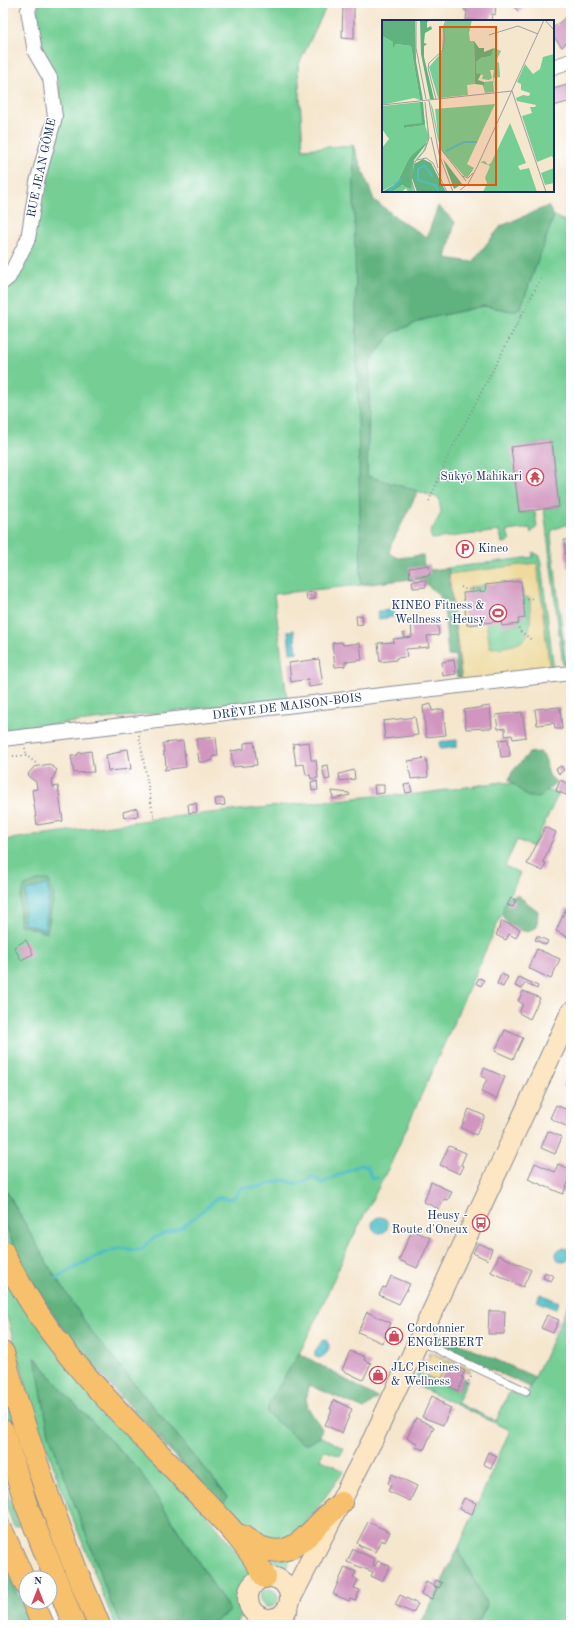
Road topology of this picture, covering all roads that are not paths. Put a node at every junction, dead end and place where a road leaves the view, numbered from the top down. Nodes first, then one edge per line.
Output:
1 (31, 3) edge
2 (571, 61) edge
3 (554, 67) edge
4 (3, 282) edge
5 (571, 674) edge
6 (3, 739) edge
7 (571, 1012) edge
8 (3, 1252) edge
9 (419, 1341) junction
10 (3, 1353) edge
11 (526, 1391) dead end
12 (3, 1431) edge
13 (341, 1503) junction
14 (3, 1516) edge
15 (226, 1525) junction
16 (3, 1533) edge
17 (19, 1570) edge
18 (20, 1570) edge
19 (279, 1584) junction
20 (36, 1610) edge
21 (249, 1617) edge
22 (268, 1622) edge
23 (43, 1625) edge
24 (74, 1625) edge
25 (99, 1625) edge

1 - 4 street, RUE JEAN GÔME
2 - 3 street
5 - 6 street, DRÈVE DE MAISON-BOIS
7 - 9 main road
8 - 15 highway
9 - 11 lane
9 - 13 main road
10 - 25 highway
12 - 24 highway
13 - 15 highway
13 - 19 main road
14 - 18 lane
15 - 19 highway
16 - 17 highway
19 - 21 main road
19 - 22 main road
20 - 23 highway
21 - 22 main road

